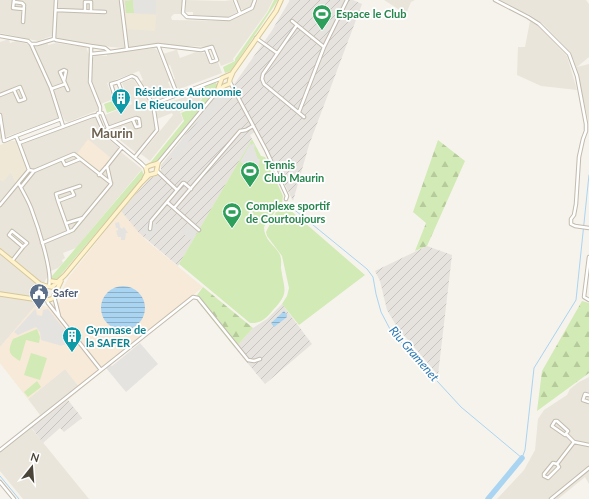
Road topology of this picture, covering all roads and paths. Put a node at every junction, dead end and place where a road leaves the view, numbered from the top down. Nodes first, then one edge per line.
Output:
1 (56, 0) edge
2 (121, 0) edge
3 (184, 0) edge
4 (234, 0) edge
5 (255, 0) edge
6 (281, 0) edge
7 (348, 0) edge
8 (495, 0) edge
9 (14, 1) edge
10 (85, 1) edge
11 (24, 9) junction
12 (56, 10) junction
13 (85, 11) junction
14 (90, 11) junction
15 (104, 12) dead end
16 (240, 13) junction
17 (292, 21) dead end
18 (23, 22) dead end
19 (297, 25) junction
20 (0, 36) edge
21 (256, 38) junction
22 (54, 39) junction
23 (31, 44) junction
24 (158, 45) junction
25 (91, 46) junction
26 (324, 47) junction
27 (127, 49) junction
28 (206, 49) junction
29 (110, 52) junction
30 (277, 53) junction
31 (91, 54) junction
32 (229, 79) junction
33 (118, 82) junction
34 (222, 83) junction
35 (51, 89) junction
36 (14, 90) junction
37 (68, 90) dead end
38 (234, 90) junction
39 (216, 93) joint
40 (177, 94) junction
41 (0, 95) edge
42 (153, 104) junction
43 (100, 112) junction
44 (299, 112) junction
45 (0, 115) edge
46 (97, 115) junction
47 (304, 117) dead end
48 (61, 119) junction
49 (133, 120) dead end
50 (63, 126) junction
51 (253, 126) junction
52 (107, 130) junction
53 (16, 136) junction
54 (19, 143) junction
55 (122, 147) junction
56 (135, 158) junction
57 (62, 159) junction
58 (80, 159) junction
59 (107, 166) junction
60 (147, 167) junction
61 (157, 169) junction
62 (29, 170) junction
63 (34, 171) junction
64 (148, 174) junction
65 (99, 175) junction
66 (19, 184) junction
67 (111, 184) junction
68 (80, 186) dead end
69 (21, 187) junction
70 (71, 189) junction
71 (191, 189) junction
72 (177, 190) junction
73 (286, 199) dead end
74 (58, 201) junction
75 (167, 202) junction
76 (0, 204) edge
77 (174, 208) junction
78 (83, 218) junction
79 (67, 223) junction
80 (587, 228) edge
81 (150, 229) dead end
82 (200, 230) dead end
83 (69, 232) junction
84 (42, 243) junction
85 (23, 247) junction
86 (0, 251) edge
87 (589, 257) edge
88 (12, 261) junction
89 (65, 275) junction
90 (50, 281) junction
91 (59, 281) junction
92 (40, 284) junction
93 (49, 286) junction
94 (42, 291) junction
95 (0, 294) edge
96 (55, 294) junction
97 (32, 298) junction
98 (46, 299) junction
99 (589, 300) edge
100 (60, 319) junction
101 (260, 359) dead end
102 (101, 370) junction
103 (589, 395) edge
104 (589, 402) edge
105 (566, 434) junction
106 (574, 442) junction
107 (589, 445) edge
108 (0, 450) edge
109 (556, 464) junction
110 (589, 468) edge
111 (0, 482) edge
112 (14, 499) edge
113 (551, 499) edge

1 - 12 street
2 - 27 street
3 - 16 street
4 - 16 street
5 - 16 street
6 - 21 street
7 - 26 street
8 - 80 street
9 - 11 street
9 - 11 street
10 - 13 street
10 - 14 street
11 - 18 street
12 - 13 street
12 - 22 street
13 - 14 street
14 - 15 street
17 - 19 street
19 - 26 street
19 - 30 street
20 - 23 street
21 - 30 street
21 - 32 street
22 - 23 street
22 - 25 street
23 - 35 street
24 - 27 street
24 - 28 street
24 - 40 street
25 - 29 street
25 - 31 street
26 - 44 street
27 - 29 street
28 - 28 street
29 - 31 street
30 - 44 street
31 - 43 street
32 - 34 street
32 - 34 street
32 - 38 street
33 - 33 street
33 - 42 street
34 - 38 street
34 - 39 street
34 - 40 street
35 - 37 street
35 - 48 street
36 - 36 street
36 - 41 street
38 - 51 street
39 - 61 street
40 - 42 street
42 - 56 street
43 - 46 street
43 - 52 street
44 - 47 street
45 - 53 street
46 - 50 street
46 - 52 street
48 - 50 street
48 - 53 street
49 - 52 street
50 - 54 street
51 - 71 street
51 - 73 street
52 - 55 street
53 - 54 street
54 - 62 street
55 - 56 street
55 - 59 street
56 - 60 street
57 - 58 street
57 - 58 street
57 - 63 street
58 - 65 street
59 - 65 street
59 - 67 street
60 - 61 street
60 - 64 street
61 - 64 street
61 - 72 street
62 - 63 street
62 - 66 street
63 - 69 street
64 - 89 street
65 - 67 street
66 - 69 street
66 - 76 street
67 - 78 street
68 - 70 street
69 - 84 street
70 - 74 street
70 - 74 street
71 - 72 street
71 - 77 street
72 - 75 street
74 - 79 street
75 - 77 street
75 - 81 street
77 - 82 street
78 - 79 street
78 - 83 street
79 - 83 street
83 - 84 street
84 - 90 street
85 - 85 street
85 - 88 street
86 - 88 street
87 - 99 street
88 - 92 street
89 - 91 street
89 - 96 street
90 - 91 street
90 - 93 street
91 - 93 street
92 - 93 street
92 - 94 street
93 - 94 street
93 - 96 street
94 - 97 street
94 - 98 street
95 - 97 street
96 - 98 street
96 - 100 street
97 - 98 street
98 - 100 street
100 - 102 street
101 - 102 street
102 - 108 street
103 - 104 street
105 - 105 street
105 - 106 street
106 - 107 street
106 - 109 street
109 - 109 street
110 - 113 street
111 - 112 street

